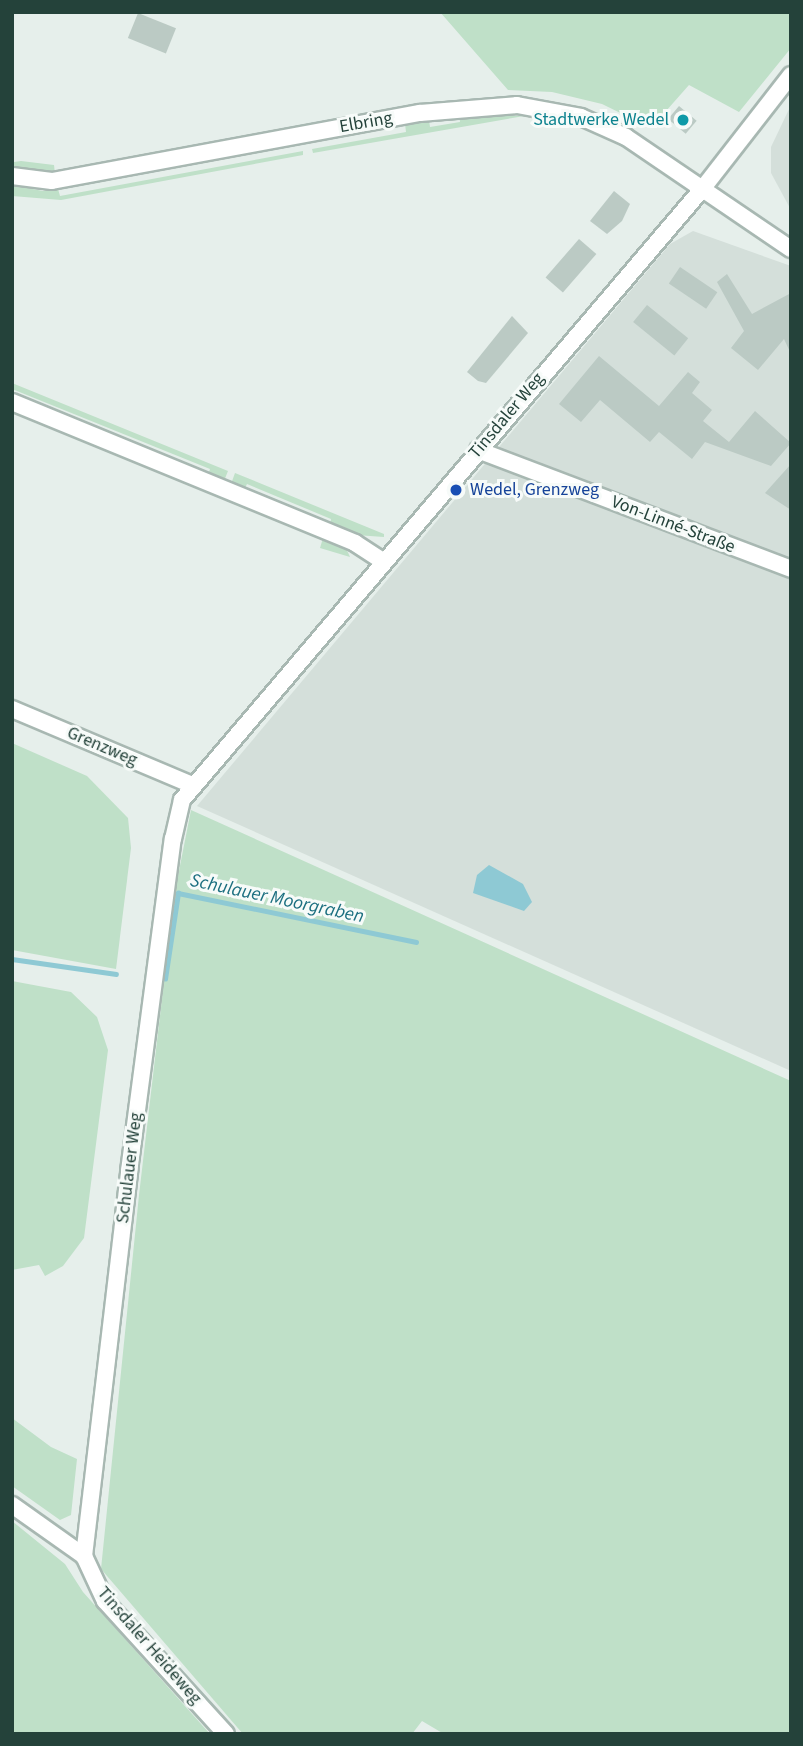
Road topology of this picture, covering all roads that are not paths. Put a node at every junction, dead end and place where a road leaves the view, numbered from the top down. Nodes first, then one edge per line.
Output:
1 (791, 75) edge
2 (12, 176) edge
3 (703, 188) junction
4 (791, 249) edge
5 (12, 402) edge
6 (478, 450) junction
7 (383, 561) junction
8 (791, 569) edge
9 (12, 709) edge
10 (192, 785) junction
11 (12, 1505) edge
12 (84, 1556) junction
13 (226, 1734) edge

1 - 3 street, Tinsdaler Weg
2 - 3 street, Elbring
3 - 4 street, Elbring
3 - 6 street, Tinsdaler Weg
5 - 7 street
6 - 7 street, Tinsdaler Weg
6 - 8 street, Von-Linné-Straße
7 - 10 street, Tinsdaler Weg
9 - 10 street, Grenzweg
10 - 12 street, Schulauer Weg
11 - 12 street, Tinsdaler Heideweg
12 - 13 street, Tinsdaler Heideweg

